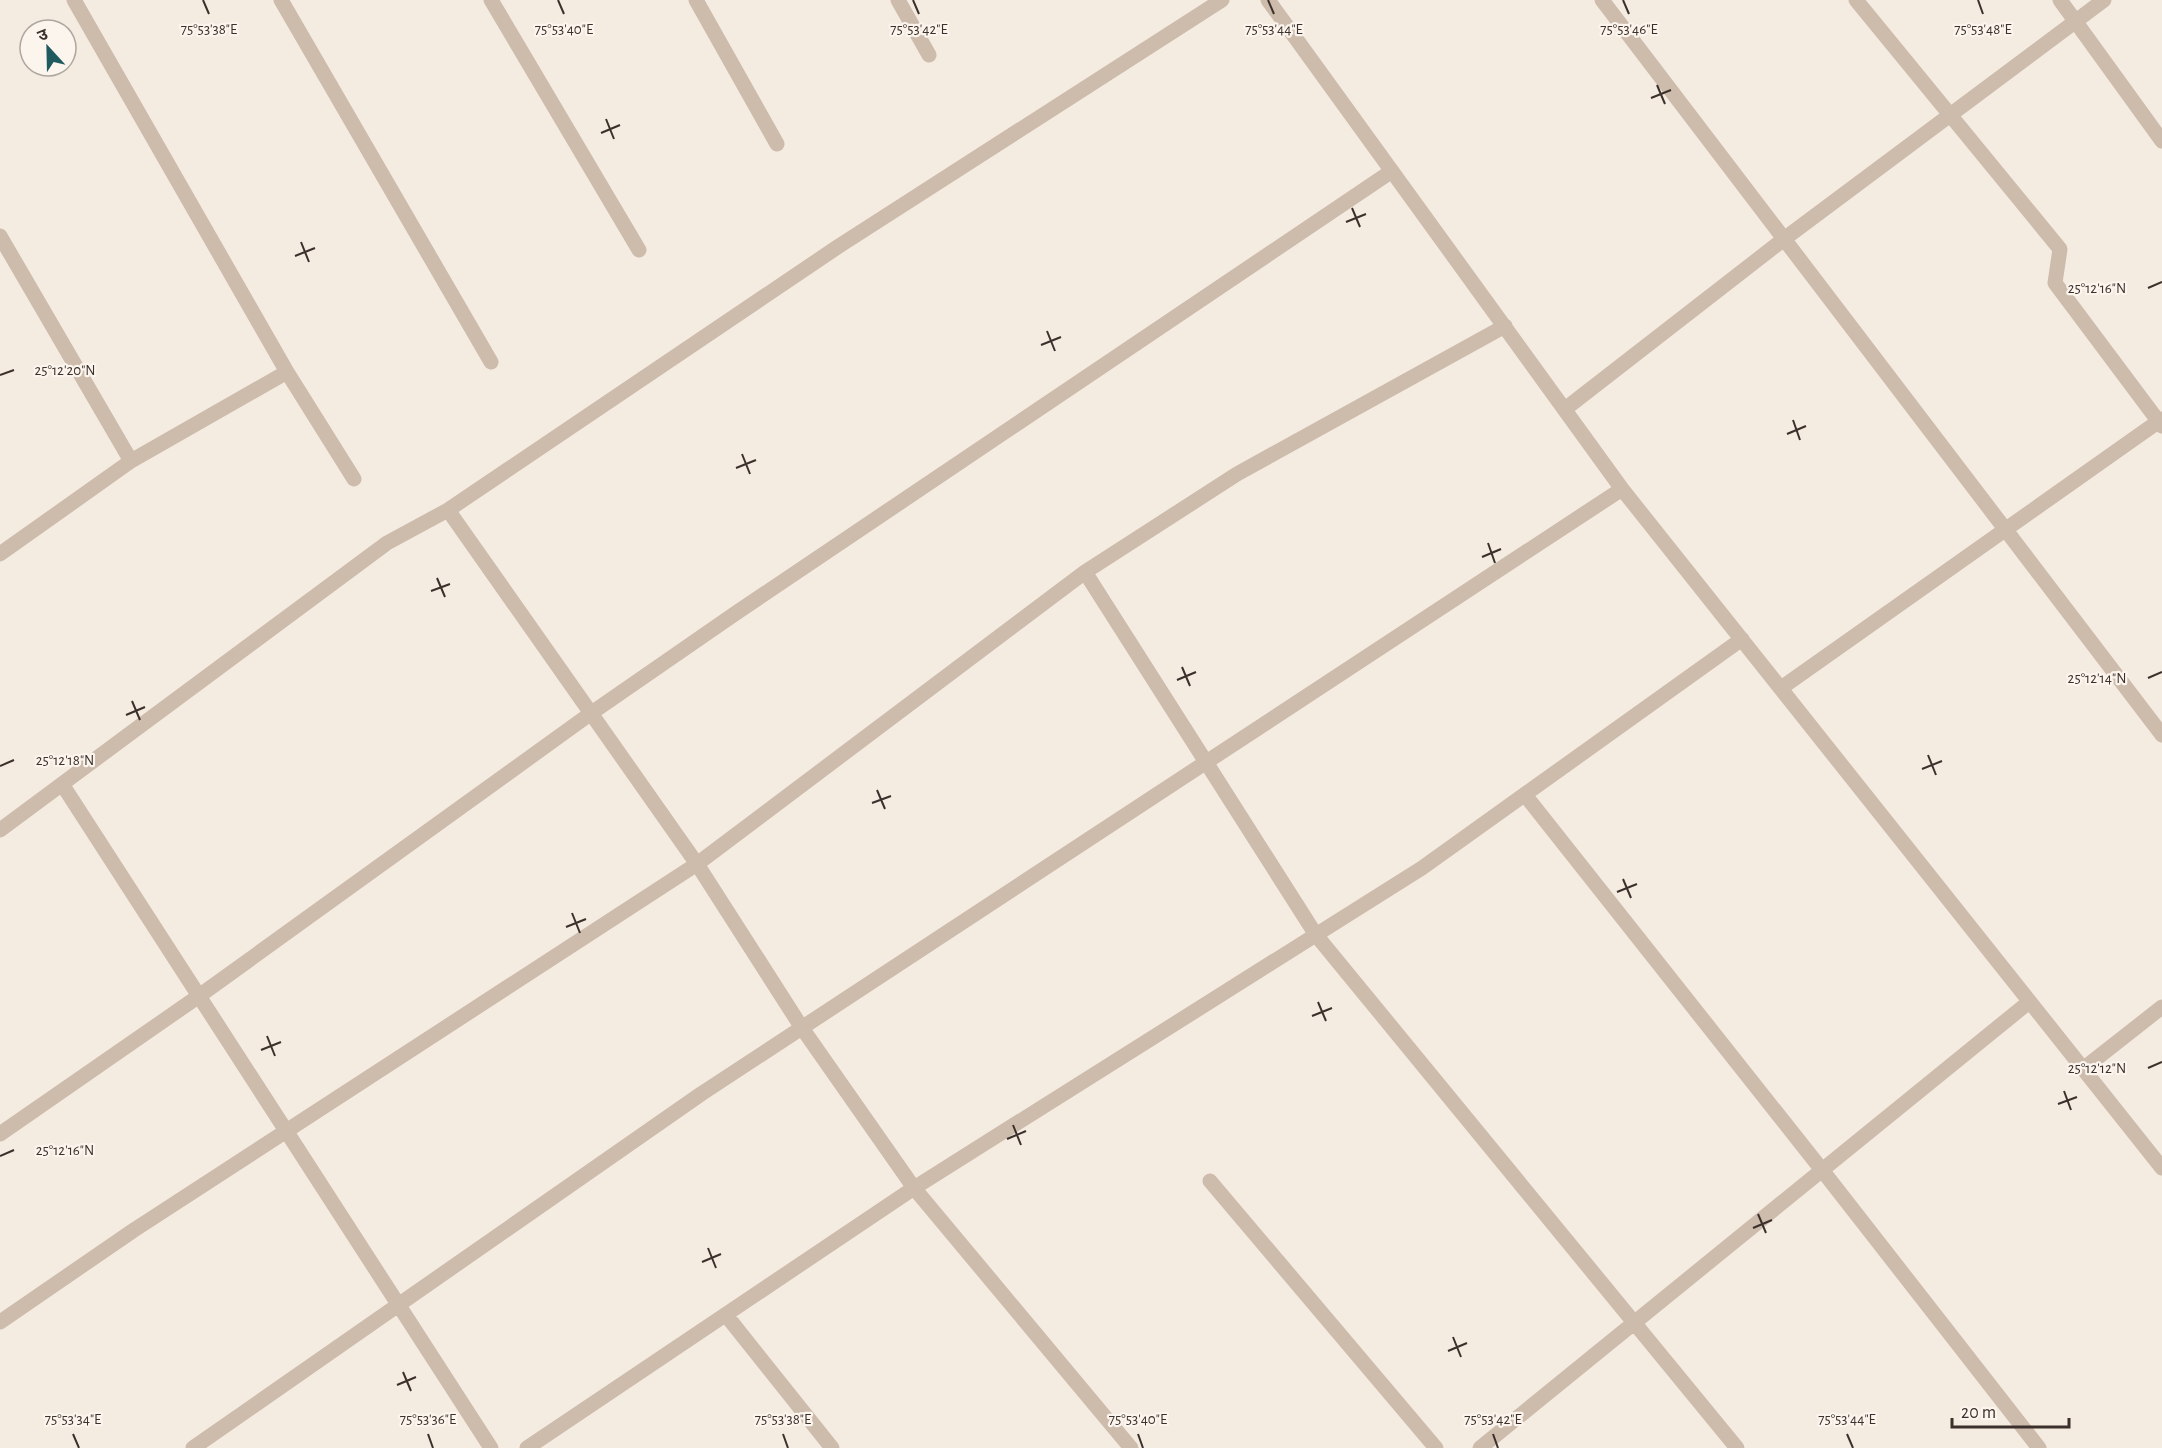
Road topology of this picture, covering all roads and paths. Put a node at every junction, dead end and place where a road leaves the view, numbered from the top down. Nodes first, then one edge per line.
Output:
1 (74, 0) edge
2 (281, 0) edge
3 (491, 0) edge
4 (696, 0) edge
5 (898, 0) edge
6 (1222, 0) edge
7 (1268, 0) edge
8 (1602, 0) edge
9 (1856, 0) edge
10 (2060, 0) edge
11 (2104, 0) edge
12 (2076, 21) junction
13 (929, 55) dead end
14 (1951, 114) junction
15 (2162, 141) edge
16 (777, 144) dead end
17 (1392, 171) junction
18 (0, 236) edge
19 (1784, 239) junction
20 (639, 250) dead end
21 (1505, 326) junction
22 (491, 362) dead end
23 (286, 372) junction
24 (1565, 409) junction
25 (2161, 422) edge
26 (131, 461) junction
27 (354, 479) dead end
28 (1622, 489) junction
29 (448, 510) junction
30 (2007, 531) junction
31 (0, 554) edge
32 (1085, 572) junction
33 (1742, 639) junction
34 (1781, 688) junction
35 (590, 714) junction
36 (2162, 735) edge
37 (1206, 763) junction
38 (62, 784) junction
39 (1525, 795) junction
40 (0, 830) edge
41 (697, 864) junction
42 (1316, 935) junction
43 (199, 996) junction
44 (2029, 1002) junction
45 (2162, 1007) edge
46 (802, 1028) junction
47 (2083, 1069) junction
48 (286, 1131) junction
49 (0, 1134) edge
50 (2162, 1168) edge
51 (1822, 1170) junction
52 (1210, 1181) dead end
53 (914, 1188) junction
54 (399, 1306) junction
55 (726, 1315) junction
56 (0, 1322) edge
57 (1635, 1322) junction
58 (550, 1442) edge
59 (193, 1448) edge
60 (491, 1448) edge
61 (527, 1448) edge
62 (832, 1448) edge
63 (1131, 1448) edge
64 (1436, 1448) edge
65 (1480, 1448) edge
66 (1737, 1448) edge
67 (2038, 1448) edge

1 - 23 street
2 - 22 street
3 - 20 street
4 - 16 street
5 - 13 street
6 - 29 street
7 - 17 street
8 - 19 street
9 - 14 street
10 - 12 street
11 - 12 street
12 - 14 street
12 - 15 street
14 - 19 street
14 - 25 street
17 - 21 street
17 - 35 street
18 - 26 street
19 - 24 street
19 - 30 street
21 - 24 street
21 - 32 street
23 - 26 street
23 - 27 street
24 - 28 street
25 - 30 street
26 - 31 street
28 - 33 street
28 - 37 street
29 - 35 street
29 - 38 street
30 - 34 street
30 - 36 street
32 - 37 street
32 - 41 street
33 - 34 street
33 - 39 street
34 - 44 street
35 - 41 street
35 - 43 street
37 - 42 street
37 - 46 street
38 - 40 street
38 - 43 street
39 - 42 street
39 - 51 street
41 - 46 street
41 - 48 street
42 - 53 street
42 - 57 street
43 - 48 street
43 - 49 street
44 - 47 street
44 - 51 street
45 - 47 street
46 - 53 street
46 - 54 street
47 - 50 street
48 - 54 street
48 - 56 street
51 - 57 street
51 - 67 street
52 - 64 street
53 - 55 street
53 - 63 street
54 - 59 street
54 - 60 street
55 - 58 street
55 - 62 street
57 - 65 street
57 - 66 street
58 - 61 street

